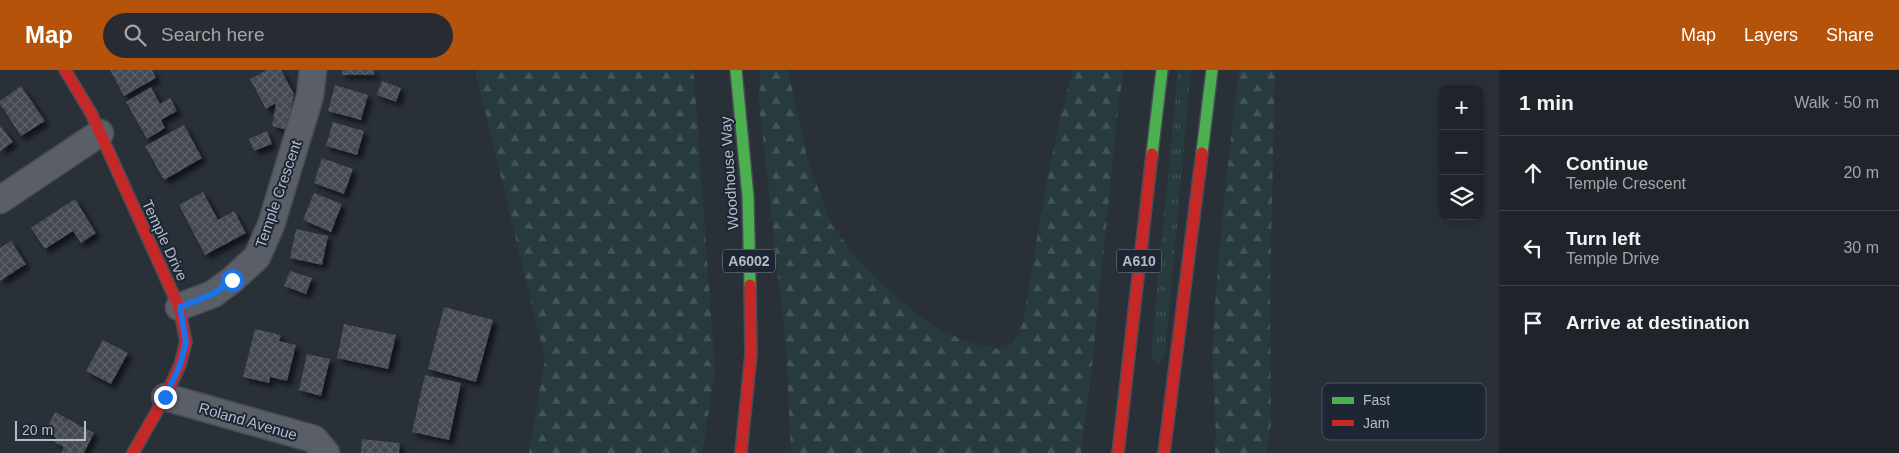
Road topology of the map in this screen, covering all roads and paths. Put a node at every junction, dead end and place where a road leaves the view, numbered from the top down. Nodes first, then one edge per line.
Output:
1 (65, 70) edge
2 (314, 70) edge
3 (736, 70) edge
4 (1162, 70) edge
5 (1212, 70) edge
6 (100, 133) junction
7 (0, 200) edge
8 (180, 307) junction
9 (165, 397) junction
10 (133, 453) edge
11 (326, 453) edge
12 (741, 453) edge
13 (1118, 453) edge
14 (1164, 453) edge

1 - 6 main road, Temple Drive
2 - 8 street, Temple Crescent
3 - 12 main road, Woodhouse Way / A6002
4 - 13 main road, A610
5 - 14 main road
6 - 7 street
6 - 8 main road, Temple Drive
8 - 9 main road, Temple Drive
9 - 10 main road, Temple Drive
9 - 11 street, Roland Avenue

